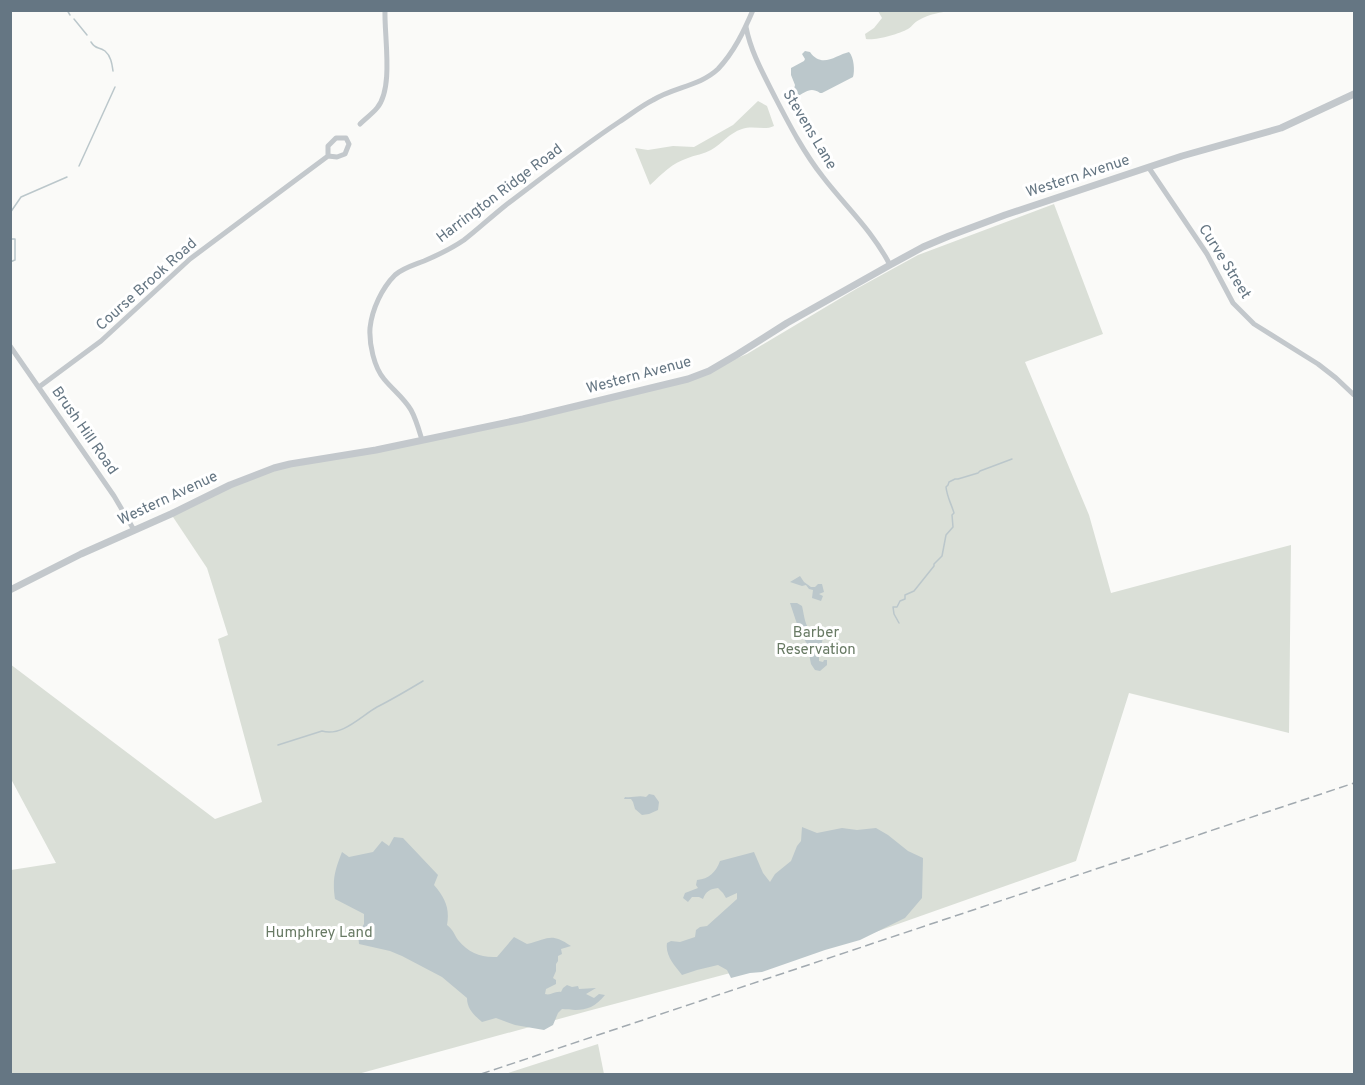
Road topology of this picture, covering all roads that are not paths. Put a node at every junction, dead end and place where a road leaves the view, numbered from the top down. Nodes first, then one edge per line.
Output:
1 (385, 10) edge
2 (753, 10) edge
3 (746, 27) junction
4 (1354, 94) edge
5 (360, 124) dead end
6 (328, 156) junction
7 (1149, 168) junction
8 (890, 264) junction
9 (10, 346) edge
10 (39, 387) junction
11 (1354, 395) edge
12 (422, 440) junction
13 (134, 530) junction
14 (10, 590) edge

1 - 5 street
2 - 3 street, Harrington Ridge Road
3 - 8 street, Stevens Lane
3 - 12 street, Harrington Ridge Road
4 - 7 street, Western Avenue
6 - 6 street, Course Brook Road
6 - 10 street, Course Brook Road
7 - 8 street, Western Avenue
7 - 11 street, Curve Street
8 - 12 street, Western Avenue
9 - 10 street, Brush Hill Road
10 - 13 street, Brush Hill Road
12 - 13 street, Western Avenue
13 - 14 street, Western Avenue

